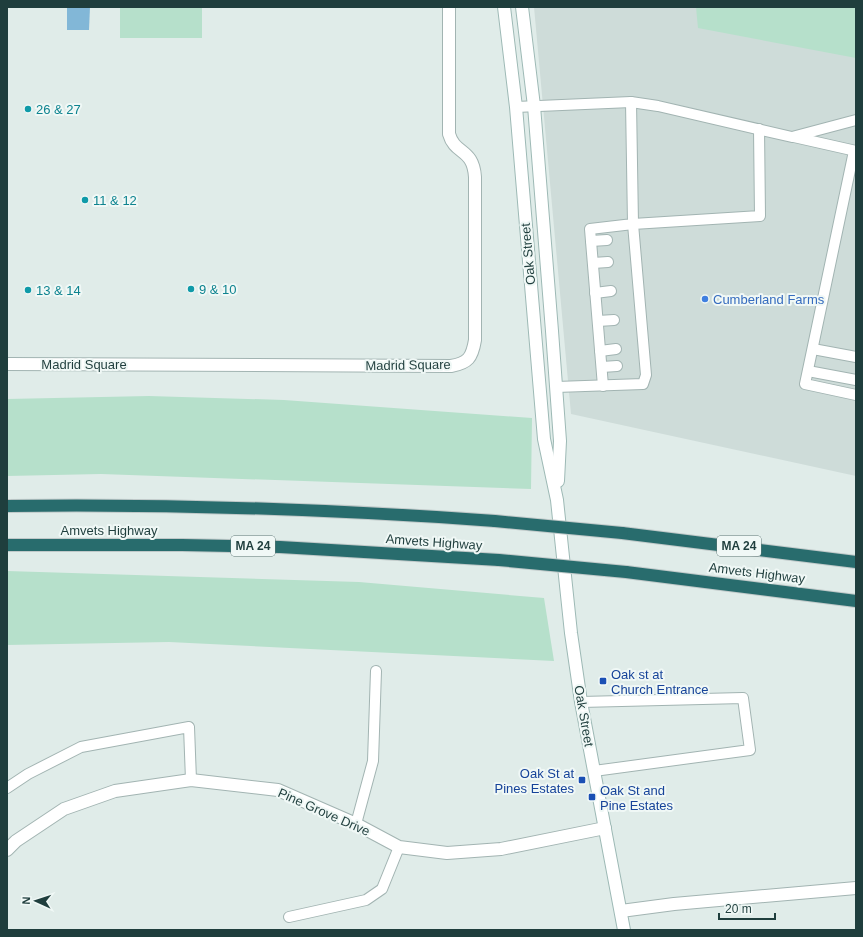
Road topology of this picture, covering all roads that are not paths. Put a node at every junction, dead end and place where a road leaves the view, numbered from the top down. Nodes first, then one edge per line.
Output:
1 (449, 7) edge
2 (504, 7) edge
3 (522, 7) edge
4 (631, 102) junction
5 (534, 106) junction
6 (516, 107) junction
7 (856, 120) edge
8 (760, 129) junction
9 (792, 136) junction
10 (855, 151) edge
11 (633, 224) junction
12 (607, 240) dead end
13 (591, 241) junction
14 (608, 262) dead end
15 (593, 263) junction
16 (611, 291) dead end
17 (595, 292) junction
18 (614, 320) dead end
19 (598, 321) junction
20 (616, 349) dead end
21 (813, 349) junction
22 (600, 351) junction
23 (856, 357) edge
24 (7, 364) edge
25 (602, 366) junction
26 (617, 366) dead end
27 (808, 371) junction
28 (856, 380) edge
29 (603, 386) junction
30 (556, 388) junction
31 (856, 395) edge
32 (557, 500) junction
33 (7, 506) edge
34 (7, 545) edge
35 (856, 562) edge
36 (856, 601) edge
37 (376, 671) dead end
38 (581, 702) junction
39 (594, 771) junction
40 (191, 780) junction
41 (7, 788) edge
42 (356, 824) junction
43 (605, 828) junction
44 (399, 847) junction
45 (7, 850) edge
46 (856, 888) edge
47 (621, 912) junction
48 (289, 917) dead end
49 (624, 930) edge

1 - 24 street, Madrid Square
2 - 6 street, Oak Street
3 - 5 street, Oak Street
4 - 5 lane
4 - 8 lane
4 - 11 lane
5 - 6 lane
5 - 30 street, Oak Street
6 - 32 street, Oak Street
7 - 9 lane
8 - 9 lane
8 - 11 lane
9 - 10 lane
10 - 21 lane
11 - 13 lane
11 - 29 lane
12 - 13 lane
13 - 15 lane
14 - 15 lane
15 - 17 lane
16 - 17 lane
17 - 19 lane
18 - 19 lane
19 - 22 lane
20 - 22 lane
21 - 23 lane
21 - 27 lane
22 - 25 lane
25 - 26 lane
25 - 29 lane
27 - 28 lane
27 - 31 lane
29 - 30 lane
30 - 32 street, Oak Street
32 - 38 street, Oak Street
33 - 35 highway, Amvets Highway / MA 24, bridge
34 - 36 highway, Amvets Highway / MA 24, bridge
37 - 42 lane
38 - 39 street, Oak Street
38 - 39 lane
39 - 43 street, Oak Street
40 - 41 lane
40 - 42 street, Pine Grove Drive
40 - 45 street, Pine Grove Drive
42 - 44 street, Pine Grove Drive
43 - 44 street, Pine Grove Drive
43 - 47 street, Oak Street
44 - 48 lane
46 - 47 street
47 - 49 street, Oak Street

